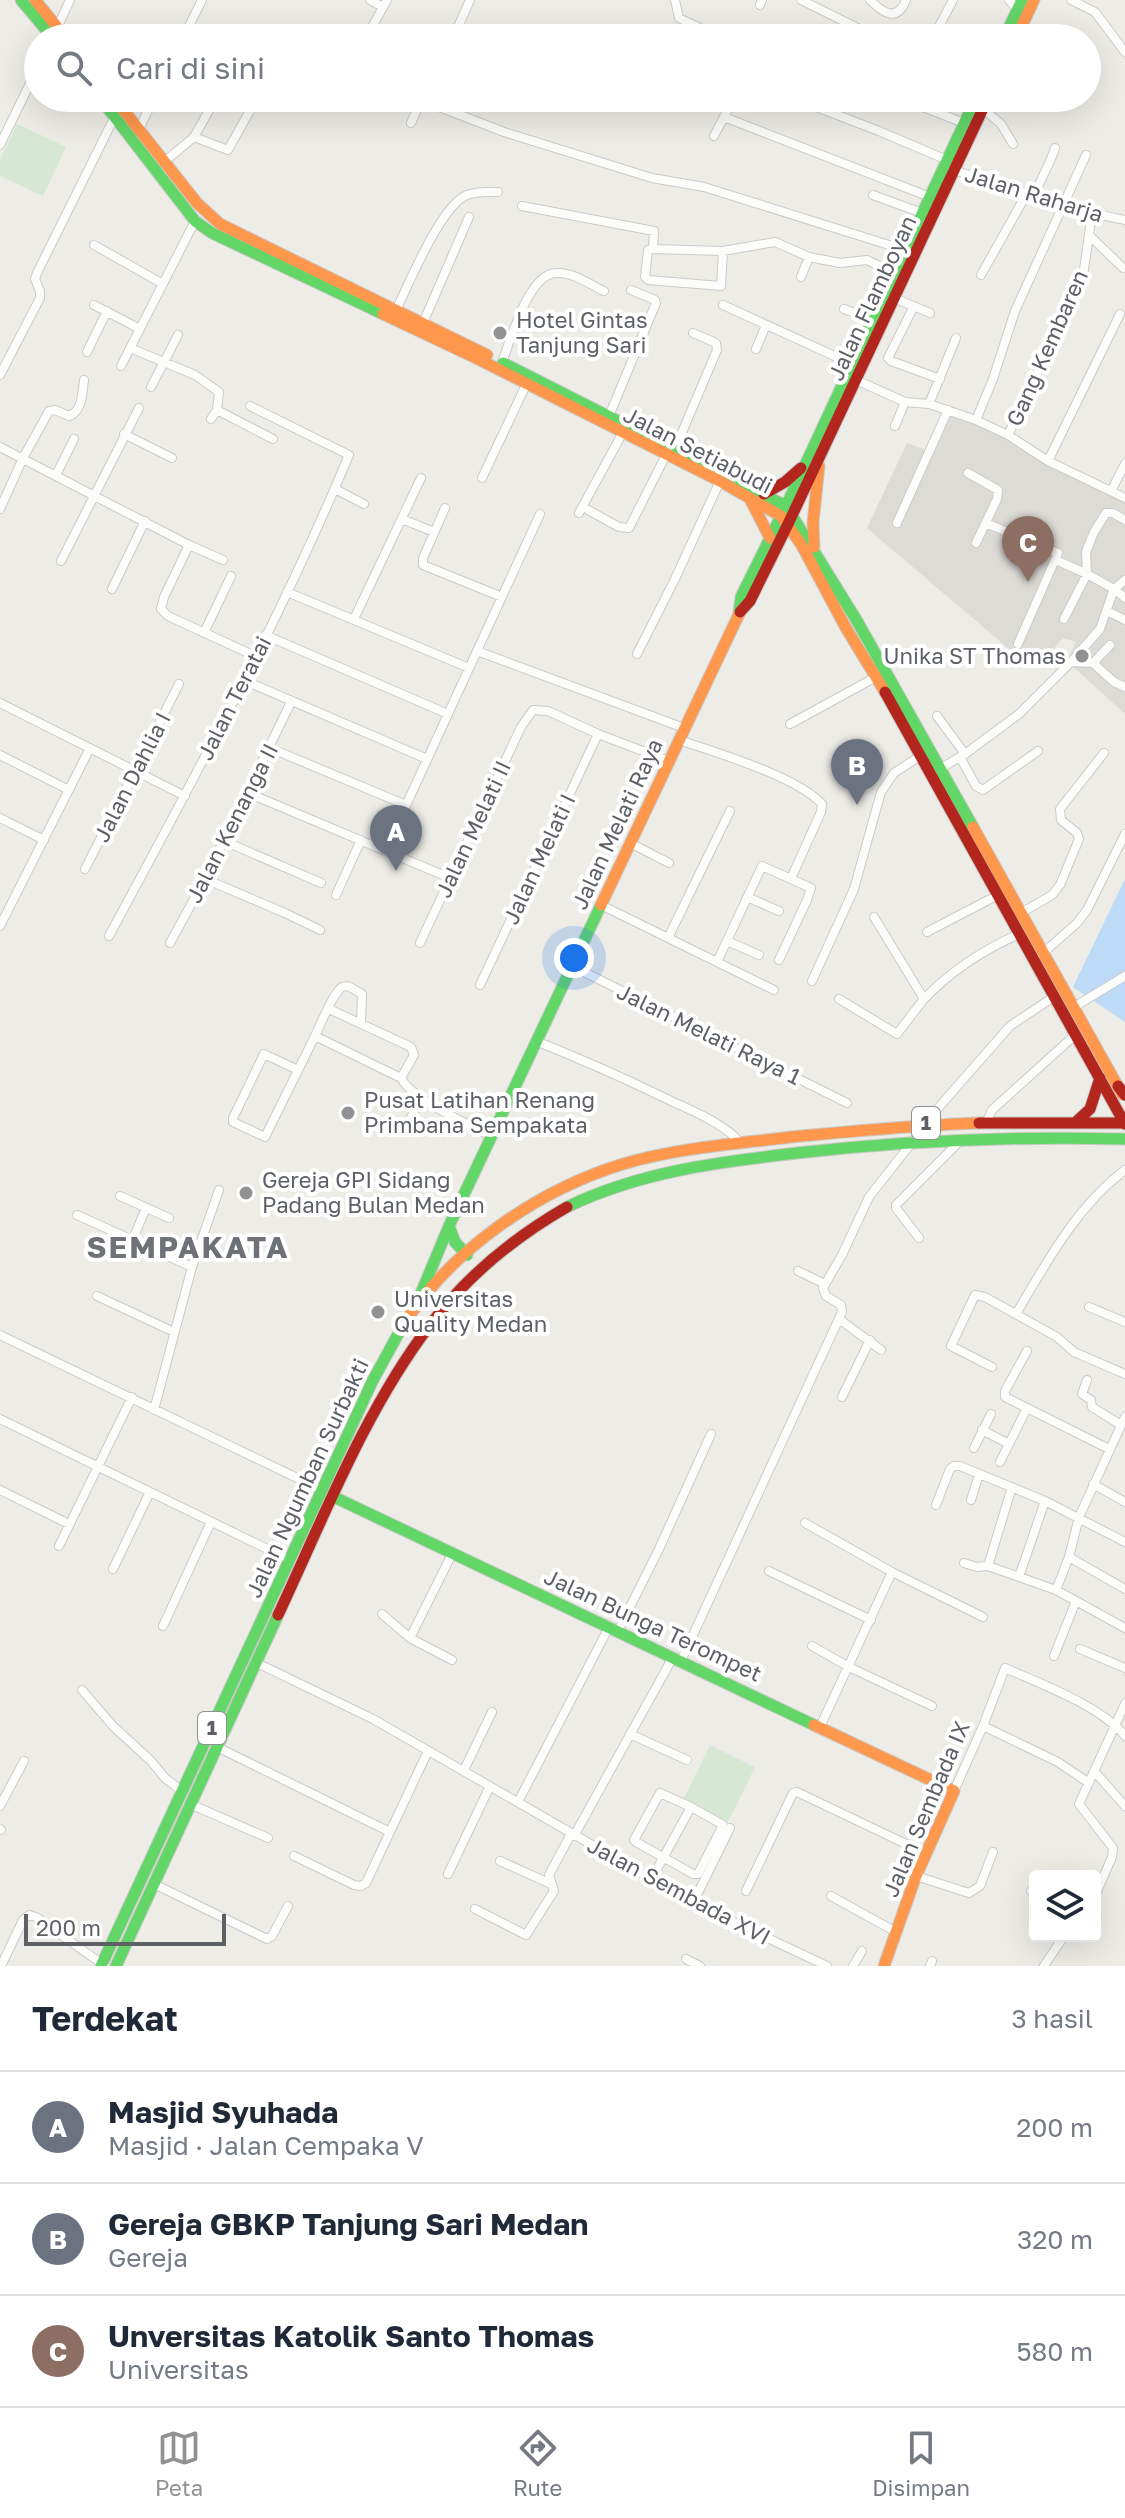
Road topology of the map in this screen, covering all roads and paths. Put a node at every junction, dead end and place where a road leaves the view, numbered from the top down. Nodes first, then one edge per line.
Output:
1 (21, 0) edge
2 (35, 0) edge
3 (70, 0) edge
4 (202, 0) edge
5 (370, 0) edge
6 (470, 0) edge
7 (675, 0) edge
8 (801, 0) edge
9 (870, 0) edge
10 (906, 0) edge
11 (953, 0) edge
12 (1071, 0) edge
13 (385, 3) edge
14 (1023, 3) edge
15 (44, 24) edge
16 (48, 24) edge
17 (59, 24) edge
18 (190, 24) edge
19 (374, 24) edge
20 (459, 24) edge
21 (692, 24) edge
22 (850, 24) edge
23 (940, 24) edge
24 (1012, 24) edge
25 (1019, 24) edge
26 (1125, 52) edge
27 (24, 96) edge
28 (112, 112) edge
29 (125, 112) edge
30 (147, 112) edge
31 (208, 112) edge
32 (249, 112) edge
33 (415, 112) edge
34 (453, 112) edge
35 (727, 112) edge
36 (829, 112) edge
37 (936, 112) edge
38 (969, 112) edge
39 (980, 112) edge
40 (991, 112) edge
41 (115, 116) junction
42 (724, 117) junction
43 (411, 123) dead end
44 (964, 123) junction
45 (139, 129) junction
46 (714, 136) dead end
47 (194, 137) junction
48 (1013, 144) dead end
49 (0, 145) edge
50 (1055, 148) dead end
51 (1086, 155) dead end
52 (164, 162) junction
53 (948, 166) junction
54 (498, 192) dead end
55 (873, 195) dead end
56 (1030, 196) junction
57 (930, 197) junction
58 (1063, 204) junction
59 (522, 206) dead end
60 (922, 213) junction
61 (1092, 214) junction
62 (469, 217) dead end
63 (1125, 220) edge
64 (195, 221) junction
65 (1090, 236) junction
66 (94, 245) dead end
67 (653, 249) junction
68 (905, 250) junction
69 (723, 251) junction
70 (809, 257) junction
71 (1123, 268) edge
72 (894, 273) junction
73 (981, 275) dead end
74 (801, 277) dead end
75 (163, 284) junction
76 (631, 290) dead end
77 (604, 291) dead end
78 (894, 298) junction
79 (94, 305) dead end
80 (723, 305) dead end
81 (914, 306) junction
82 (844, 309) dead end
83 (396, 310) junction
84 (107, 311) junction
85 (930, 313) dead end
86 (1120, 314) dead end
87 (873, 320) junction
88 (423, 323) junction
89 (766, 325) junction
90 (140, 329) junction
91 (693, 333) dead end
92 (178, 335) dead end
93 (956, 338) dead end
94 (130, 348) junction
95 (756, 349) dead end
96 (87, 352) dead end
97 (164, 362) junction
98 (502, 362) junction
99 (852, 364) junction
100 (121, 366) dead end
101 (0, 375) edge
102 (940, 379) junction
103 (84, 380) dead end
104 (856, 380) junction
105 (526, 385) junction
106 (151, 387) dead end
107 (905, 402) junction
108 (929, 404) junction
109 (250, 406) dead end
110 (838, 406) junction
111 (139, 408) dead end
112 (217, 410) junction
113 (948, 410) junction
114 (609, 416) junction
115 (211, 419) dead end
116 (976, 420) junction
117 (895, 426) dead end
118 (124, 434) junction
119 (622, 434) junction
120 (1008, 435) junction
121 (74, 439) dead end
122 (273, 439) dead end
123 (0, 447) edge
124 (670, 452) junction
125 (820, 455) junction
126 (23, 458) junction
127 (172, 458) dead end
128 (1048, 461) junction
129 (806, 463) junction
130 (1125, 464) edge
131 (968, 473) dead end
132 (56, 475) junction
133 (421, 478) dead end
134 (482, 478) dead end
135 (720, 481) junction
136 (335, 489) junction
137 (1111, 491) junction
138 (764, 494) junction
139 (93, 496) junction
140 (749, 497) junction
141 (1125, 498) edge
142 (364, 504) dead end
143 (445, 508) dead end
144 (0, 509) edge
145 (540, 514) dead end
146 (787, 515) junction
147 (402, 519) junction
148 (1125, 520) edge
149 (145, 521) junction
150 (897, 523) dead end
151 (986, 523) junction
152 (434, 532) junction
153 (770, 538) junction
154 (976, 543) dead end
155 (801, 544) junction
156 (189, 545) junction
157 (775, 550) junction
158 (815, 550) junction
159 (223, 560) dead end
160 (1056, 560) junction
161 (61, 561) dead end
162 (1087, 574) junction
163 (231, 576) dead end
164 (1125, 580) edge
165 (112, 589) dead end
166 (1114, 589) junction
167 (287, 592) junction
168 (502, 597) junction
169 (1125, 598) edge
170 (1107, 611) junction
171 (739, 613) junction
172 (354, 619) junction
173 (1064, 619) dead end
174 (1125, 620) edge
175 (857, 621) junction
176 (846, 628) junction
177 (204, 633) junction
178 (265, 635) junction
179 (1018, 644) dead end
180 (1110, 645) dead end
181 (477, 651) junction
182 (637, 654) dead end
183 (255, 656) junction
184 (1071, 662) junction
185 (1093, 663) junction
186 (469, 668) junction
187 (876, 677) junction
188 (243, 680) junction
189 (179, 684) dead end
190 (1125, 687) edge
191 (291, 702) junction
192 (0, 703) edge
193 (448, 714) junction
194 (937, 716) dead end
195 (790, 724) dead end
196 (598, 734) junction
197 (682, 734) junction
198 (90, 748) junction
199 (270, 748) junction
200 (1038, 751) dead end
201 (1104, 753) dead end
202 (0, 755) edge
203 (920, 756) junction
204 (962, 756) junction
205 (427, 759) junction
206 (669, 761) junction
207 (136, 771) junction
208 (935, 772) junction
209 (69, 790) junction
210 (248, 793) junction
211 (185, 796) junction
212 (406, 805) junction
213 (730, 811) dead end
214 (0, 818) edge
215 (1125, 834) edge
216 (44, 840) junction
217 (361, 840) junction
218 (224, 841) junction
219 (630, 843) junction
220 (385, 851) junction
221 (669, 863) dead end
222 (85, 869) dead end
223 (793, 874) dead end
224 (450, 878) junction
225 (205, 879) junction
226 (321, 883) dead end
227 (336, 895) dead end
228 (998, 895) junction
229 (747, 897) junction
230 (601, 905) junction
231 (779, 911) dead end
232 (1021, 913) junction
233 (874, 917) dead end
234 (0, 926) edge
235 (320, 930) dead end
236 (927, 932) dead end
237 (1024, 932) junction
238 (109, 936) dead end
239 (668, 938) junction
240 (727, 941) junction
241 (170, 943) dead end
242 (420, 943) dead end
243 (1042, 954) junction
244 (759, 955) dead end
245 (779, 960) dead end
246 (717, 962) junction
247 (572, 966) junction
248 (1125, 976) edge
249 (812, 981) dead end
250 (480, 985) dead end
251 (774, 990) dead end
252 (1055, 996) junction
253 (839, 999) dead end
254 (924, 999) junction
255 (1074, 1007) junction
256 (329, 1009) junction
257 (361, 1023) junction
258 (1075, 1035) junction
259 (315, 1036) junction
260 (536, 1041) junction
261 (298, 1070) junction
262 (401, 1078) junction
263 (1100, 1078) junction
264 (1123, 1094) edge
265 (421, 1098) junction
266 (847, 1103) dead end
267 (987, 1121) junction
268 (1077, 1121) junction
269 (925, 1123) junction
270 (1125, 1123) edge
271 (405, 1129) dead end
272 (491, 1136) junction
273 (1105, 1138) junction
274 (962, 1139) junction
275 (1125, 1139) edge
276 (913, 1141) junction
277 (735, 1144) junction
278 (1125, 1147) edge
279 (730, 1161) junction
280 (1125, 1170) edge
281 (219, 1190) dead end
282 (120, 1196) dead end
283 (146, 1208) junction
284 (77, 1215) dead end
285 (169, 1218) dead end
286 (449, 1226) junction
287 (919, 1238) dead end
288 (132, 1241) junction
289 (467, 1255) junction
290 (192, 1267) junction
291 (798, 1271) dead end
292 (825, 1284) junction
293 (97, 1296) dead end
294 (415, 1307) junction
295 (1089, 1307) dead end
296 (1016, 1314) junction
297 (839, 1319) junction
298 (1125, 1322) edge
299 (174, 1332) junction
300 (0, 1335) edge
301 (870, 1340) junction
302 (881, 1350) dead end
303 (1027, 1351) dead end
304 (992, 1367) dead end
305 (1125, 1374) edge
306 (1087, 1380) dead end
307 (132, 1397) junction
308 (842, 1397) dead end
309 (1027, 1408) junction
310 (154, 1410) junction
311 (991, 1414) dead end
312 (0, 1419) edge
313 (1123, 1421) edge
314 (982, 1430) junction
315 (711, 1434) dead end
316 (1009, 1444) junction
317 (974, 1448) dead end
318 (1109, 1449) junction
319 (1000, 1462) dead end
320 (98, 1467) junction
321 (979, 1474) junction
322 (1093, 1484) junction
323 (1012, 1487) junction
324 (0, 1490) edge
325 (150, 1492) junction
326 (329, 1494) junction
327 (971, 1500) dead end
328 (1045, 1501) junction
329 (1125, 1502) edge
330 (936, 1505) dead end
331 (1079, 1517) junction
332 (211, 1522) junction
333 (805, 1523) dead end
334 (69, 1524) junction
335 (1125, 1542) edge
336 (59, 1546) dead end
337 (453, 1552) junction
338 (1069, 1557) junction
339 (290, 1560) junction
340 (964, 1563) dead end
341 (988, 1566) junction
342 (113, 1569) dead end
343 (769, 1571) dead end
344 (892, 1572) junction
345 (1019, 1577) junction
346 (1125, 1589) edge
347 (1056, 1590) junction
348 (1076, 1601) junction
349 (382, 1614) dead end
350 (983, 1617) dead end
351 (871, 1620) junction
352 (163, 1626) dead end
353 (1125, 1628) edge
354 (613, 1629) junction
355 (410, 1638) junction
356 (812, 1646) dead end
357 (1080, 1649) dead end
358 (1054, 1656) dead end
359 (677, 1659) junction
360 (452, 1660) dead end
361 (255, 1662) junction
362 (849, 1667) junction
363 (1125, 1668) edge
364 (82, 1690) dead end
365 (1125, 1704) edge
366 (932, 1706) dead end
367 (492, 1712) dead end
368 (1116, 1724) junction
369 (983, 1726) junction
370 (820, 1727) junction
371 (630, 1734) junction
372 (1125, 1736) edge
373 (217, 1747) junction
374 (428, 1751) junction
375 (687, 1760) dead end
376 (24, 1761) dead end
377 (464, 1770) junction
378 (1095, 1772) junction
379 (1089, 1783) junction
380 (490, 1786) junction
381 (954, 1791) junction
382 (183, 1792) junction
383 (518, 1802) junction
384 (190, 1804) junction
385 (0, 1806) edge
386 (1125, 1806) edge
387 (691, 1807) junction
388 (730, 1828) dead end
389 (390, 1832) junction
390 (572, 1835) junction
391 (268, 1838) dead end
392 (993, 1852) dead end
393 (925, 1853) junction
394 (294, 1856) dead end
395 (664, 1857) junction
396 (500, 1861) dead end
397 (448, 1874) dead end
398 (916, 1876) junction
399 (651, 1880) junction
400 (1101, 1882) edge
401 (154, 1884) junction
402 (551, 1884) junction
403 (746, 1891) dead end
404 (831, 1896) dead end
405 (693, 1903) junction
406 (288, 1906) dead end
407 (475, 1909) dead end
408 (896, 1932) junction
409 (1060, 1942) edge
410 (862, 1951) dead end
411 (686, 1959) dead end
412 (103, 1965) edge
413 (1, 1966) edge
414 (116, 1966) edge
415 (700, 1966) edge
416 (827, 1966) edge
417 (853, 1966) edge
418 (884, 1966) edge
419 (1044, 1966) edge

1 - 15 main road
2 - 16 main road
3 - 17 street
4 - 18 street
5 - 13 street
6 - 20 street
7 - 21 street
8 - 22 street
9 - 10 street
11 - 23 street
12 - 26 street
13 - 19 street
14 - 24 main road
14 - 25 main road
27 - 49 street
28 - 41 main road, Jalan Setiabudi
29 - 45 main road, Jalan Setiabudi
30 - 45 street
31 - 47 street
32 - 47 street
33 - 43 street
34 - 68 street
35 - 42 street
36 - 53 street, Jalan Raharja
37 - 44 street
38 - 44 main road, Jalan Flamboyan
39 - 53 main road, Jalan Flamboyan
40 - 48 street
41 - 64 main road, Jalan Setiabudi
41 - 101 street
42 - 46 street
42 - 57 street
44 - 53 main road, Jalan Flamboyan
45 - 52 main road, Jalan Setiabudi
47 - 52 street
50 - 56 street
51 - 58 street
52 - 83 main road, Jalan Setiabudi
53 - 56 street, Jalan Raharja
53 - 57 main road, Jalan Flamboyan
53 - 78 main road, Jalan Flamboyan
54 - 83 street
55 - 60 street
56 - 58 street, Jalan Raharja
56 - 73 street
57 - 60 main road, Jalan Flamboyan
58 - 61 street, Jalan Raharja
58 - 116 street
59 - 67 street
60 - 68 main road, Jalan Flamboyan
61 - 63 street, Jalan Raharja
61 - 65 street, Gang Kembaren
62 - 88 street
64 - 75 street
64 - 105 main road, Jalan Setiabudi
65 - 71 street
65 - 120 street, Gang Kembaren
66 - 75 street
67 - 69 street
67 - 69 street
68 - 72 main road, Jalan Flamboyan
69 - 70 street
70 - 72 street
70 - 74 street
72 - 87 main road, Jalan Flamboyan
75 - 90 street
76 - 114 street
77 - 98 street
78 - 81 street
78 - 104 main road, Jalan Flamboyan
79 - 84 street
80 - 89 street
81 - 85 street
81 - 102 street
82 - 87 street
83 - 88 main road, Jalan Setiabudi
84 - 90 street
84 - 96 street
86 - 128 street
87 - 99 main road, Jalan Flamboyan
88 - 98 main road, Jalan Setiabudi
89 - 95 street
89 - 99 street
90 - 94 street
91 - 124 street
92 - 97 street
93 - 102 street
94 - 97 street
94 - 100 street
97 - 106 street
97 - 112 street
98 - 114 main road, Jalan Setiabudi
99 - 110 main road, Jalan Flamboyan
102 - 108 street
103 - 126 street
104 - 107 street
104 - 110 main road, Jalan Flamboyan
105 - 119 main road, Jalan Setiabudi
105 - 134 street
107 - 108 street
107 - 117 street
108 - 113 street
109 - 136 street, Jalan Teratai
110 - 125 main road, Jalan Flamboyan
110 - 129 main road, Jalan Flamboyan
111 - 118 street
112 - 115 street
112 - 122 street
113 - 116 street
113 - 150 street
114 - 124 main road, Jalan Setiabudi
116 - 120 street
118 - 127 street
118 - 139 street
119 - 124 main road, Jalan Setiabudi
119 - 124 street
120 - 128 street
121 - 132 street
123 - 126 street
124 - 135 main road, Jalan Setiabudi
124 - 138 main road, Jalan Setiabudi
125 - 146 main road, Jalan Flamboyan
125 - 158 main road
126 - 132 street
126 - 144 street
128 - 137 street
129 - 138 main road
129 - 146 main road, Jalan Flamboyan
130 - 137 street
131 - 151 street
132 - 139 street
133 - 147 street
135 - 140 main road, Jalan Setiabudi
135 - 182 street
136 - 142 street
136 - 167 street, Jalan Teratai
137 - 141 street
138 - 146 main road, Jalan Setiabudi
139 - 149 street
139 - 161 street
140 - 146 main road, Jalan Setiabudi
140 - 153 main road
143 - 152 street
145 - 168 street
146 - 153 main road, Jalan Melati Raya
146 - 155 main road, Jalan Setiabudi
146 - 157 main road, Jalan Melati Raya
146 - 158 main road, Jalan Setiabudi
147 - 152 street
147 - 172 street
148 - 162 street
149 - 156 street
149 - 165 street
151 - 154 street
151 - 160 street
152 - 168 street
153 - 171 main road, Jalan Melati Raya
155 - 157 main road
155 - 176 main road, Jalan Setiabudi
156 - 159 street
156 - 177 street
157 - 171 main road, Jalan Melati Raya
158 - 175 main road, Jalan Setiabudi
160 - 162 street
160 - 179 street
162 - 166 street
162 - 173 street
163 - 177 street
164 - 166 street
166 - 169 street
166 - 170 street
167 - 172 street
167 - 178 street, Jalan Teratai
168 - 181 street
170 - 174 street
170 - 184 street
171 - 197 main road, Jalan Melati Raya
172 - 186 street
175 - 176 main road
175 - 208 main road, Jalan Setiabudi
176 - 187 main road, Jalan Setiabudi
177 - 183 street
178 - 183 street, Jalan Teratai
178 - 193 street
180 - 185 street
181 - 186 street
181 - 197 street
183 - 188 street, Jalan Teratai
184 - 185 street
184 - 204 street
185 - 190 street
186 - 193 street
187 - 195 street
187 - 203 main road, Jalan Setiabudi
188 - 191 street
188 - 211 street, Jalan Teratai
189 - 207 street, Jalan Dahlia I
191 - 199 street, Jalan Kenanga II
191 - 205 street
192 - 198 street
193 - 205 street
194 - 204 street
196 - 206 street
196 - 224 street, Jalan Melati II
196 - 250 street, Jalan Melati I
197 - 206 main road, Jalan Melati Raya
197 - 223 street
198 - 207 street
198 - 209 street
199 - 210 street, Jalan Kenanga II
199 - 212 street
200 - 204 street
201 - 232 street
202 - 209 street
203 - 208 main road, Jalan Setiabudi
203 - 249 street
204 - 208 street
205 - 212 street
206 - 219 main road, Jalan Melati Raya
207 - 211 street
207 - 222 street, Jalan Dahlia I
208 - 228 main road, Jalan Setiabudi
208 - 232 main road, Jalan Setiabudi
209 - 216 street
210 - 217 street
210 - 218 street, Jalan Kenanga II
211 - 238 street, Jalan Teratai
212 - 220 street
213 - 239 street
214 - 216 street
215 - 243 street
216 - 234 street
217 - 220 street
217 - 227 street
218 - 225 street, Jalan Kenanga II
218 - 226 street
219 - 221 street
219 - 230 main road, Jalan Melati Raya
220 - 224 street
224 - 242 street, Jalan Melati II
225 - 235 street
225 - 241 street, Jalan Kenanga II
228 - 236 street
228 - 237 main road, Jalan Setiabudi
229 - 231 street
229 - 240 street
229 - 245 street
230 - 239 street
230 - 247 main road, Jalan Melati Raya
232 - 237 main road, Jalan Setiabudi
233 - 254 street
237 - 243 main road, Jalan Setiabudi
237 - 252 main road, Jalan Setiabudi
237 - 254 street
239 - 246 street
240 - 244 street
240 - 246 street
243 - 255 main road, Jalan Setiabudi
246 - 251 street
247 - 260 main road, Jalan Melati Raya
247 - 266 street, Jalan Melati Raya 1
248 - 255 street
252 - 258 main road, Jalan Setiabudi
252 - 269 street
253 - 254 street
255 - 264 main road, Jalan Setiabudi
256 - 257 street
256 - 257 street
256 - 259 street
257 - 262 street
258 - 263 main road, Jalan Setiabudi
258 - 267 street
259 - 261 street
259 - 262 street
260 - 272 main road, Jalan Melati Raya
260 - 277 street
261 - 261 street
262 - 265 street
263 - 268 main road
263 - 270 main road, Jalan Setiabudi
265 - 271 street
265 - 272 street
267 - 268 main road, Jalan Ngumban Surbakti / 1
267 - 269 main road, Jalan Ngumban Surbakti / 1
268 - 270 main road, Jalan Ngumban Surbakti / 1
269 - 277 main road, Jalan Ngumban Surbakti / 1
272 - 286 main road, Jalan Melati Raya
273 - 274 main road, Jalan Ngumban Surbakti / 1
273 - 275 main road, Jalan Ngumban Surbakti / 1
273 - 278 main road
274 - 276 main road, Jalan Ngumban Surbakti / 1
274 - 287 street
276 - 279 main road, Jalan Ngumban Surbakti / 1
276 - 292 street
277 - 279 main road
277 - 289 main road, Jalan Ngumban Surbakti / 1
279 - 326 main road, Jalan Ngumban Surbakti / 1
280 - 296 street
281 - 290 street
282 - 283 street
283 - 285 street
283 - 288 street
284 - 288 street
286 - 289 main road
286 - 294 main road, Jalan Melati Raya
288 - 290 street
289 - 294 main road, Jalan Ngumban Surbakti / 1
290 - 299 street
291 - 292 street
292 - 297 street
293 - 299 street
294 - 326 main road, Jalan Ngumban Surbakti / 1
295 - 298 street
296 - 304 street
296 - 305 street
297 - 301 street
297 - 359 street
299 - 310 street
300 - 307 street
301 - 302 street
301 - 308 street
303 - 309 street
306 - 313 street
307 - 310 street
307 - 320 street
309 - 316 street
309 - 318 street
310 - 326 street
311 - 314 street
312 - 320 street
313 - 318 street
314 - 316 street
314 - 317 street
315 - 354 street
316 - 319 street
318 - 322 street
320 - 325 street
320 - 334 street
321 - 323 street
321 - 327 street
321 - 330 street
322 - 329 street
322 - 331 street
323 - 328 street
323 - 341 street
324 - 334 street
325 - 332 street
325 - 342 street
326 - 337 main road, Jalan Bunga Terompet
326 - 339 main road, Jalan Ngumban Surbakti / 1
326 - 361 main road, Jalan Ngumban Surbakti / 1
328 - 331 street
328 - 345 street
331 - 335 street
331 - 338 street
332 - 339 street
332 - 352 street
333 - 344 street
334 - 336 street
337 - 354 main road, Jalan Bunga Terompet
337 - 355 street
338 - 346 street
338 - 347 street
339 - 382 main road, Jalan Ngumban Surbakti / 1
340 - 341 street
341 - 345 street
343 - 351 street
344 - 350 street
344 - 351 street
345 - 347 street
347 - 348 street
348 - 353 street
348 - 358 street
349 - 355 street
351 - 362 street
354 - 359 main road, Jalan Bunga Terompet
354 - 383 street
355 - 360 street
356 - 362 street
357 - 363 street
359 - 370 main road, Jalan Bunga Terompet
359 - 371 street
361 - 373 main road, Jalan Ngumban Surbakti / 1
361 - 374 street, Jalan Sembada XVI
362 - 366 street
362 - 370 street
364 - 382 street
365 - 368 street
367 - 377 street
368 - 369 street, Jalan Sembada IX
368 - 372 street
368 - 378 street
369 - 379 street
369 - 381 street, Jalan Sembada IX
370 - 381 main road, Jalan Bunga Terompet
371 - 375 street
371 - 390 street
373 - 384 main road, Jalan Ngumban Surbakti / 1
373 - 389 street
374 - 377 street, Jalan Sembada XVI
374 - 389 street
376 - 385 street
377 - 380 street, Jalan Sembada XVI
378 - 379 street
378 - 386 street
379 - 400 street
380 - 383 street, Jalan Sembada XVI
380 - 397 street
381 - 393 main road, Jalan Sembada IX
382 - 412 main road, Jalan Ngumban Surbakti / 1
383 - 390 street, Jalan Sembada XVI
384 - 391 street
384 - 401 main road, Jalan Ngumban Surbakti / 1
387 - 395 street
387 - 395 street
387 - 395 street
388 - 405 street
389 - 394 street
390 - 399 street, Jalan Sembada XVI
390 - 402 street
392 - 398 street
393 - 398 main road, Jalan Sembada IX
393 - 403 street
395 - 399 street
396 - 402 street
398 - 408 main road, Jalan Sembada IX
399 - 405 street, Jalan Sembada XVI
401 - 406 street
401 - 414 main road, Jalan Ngumban Surbakti / 1
402 - 407 street
404 - 408 street
405 - 416 street, Jalan Sembada XVI
408 - 418 main road, Jalan Sembada IX
409 - 419 street
410 - 417 street
411 - 415 street
412 - 413 street

